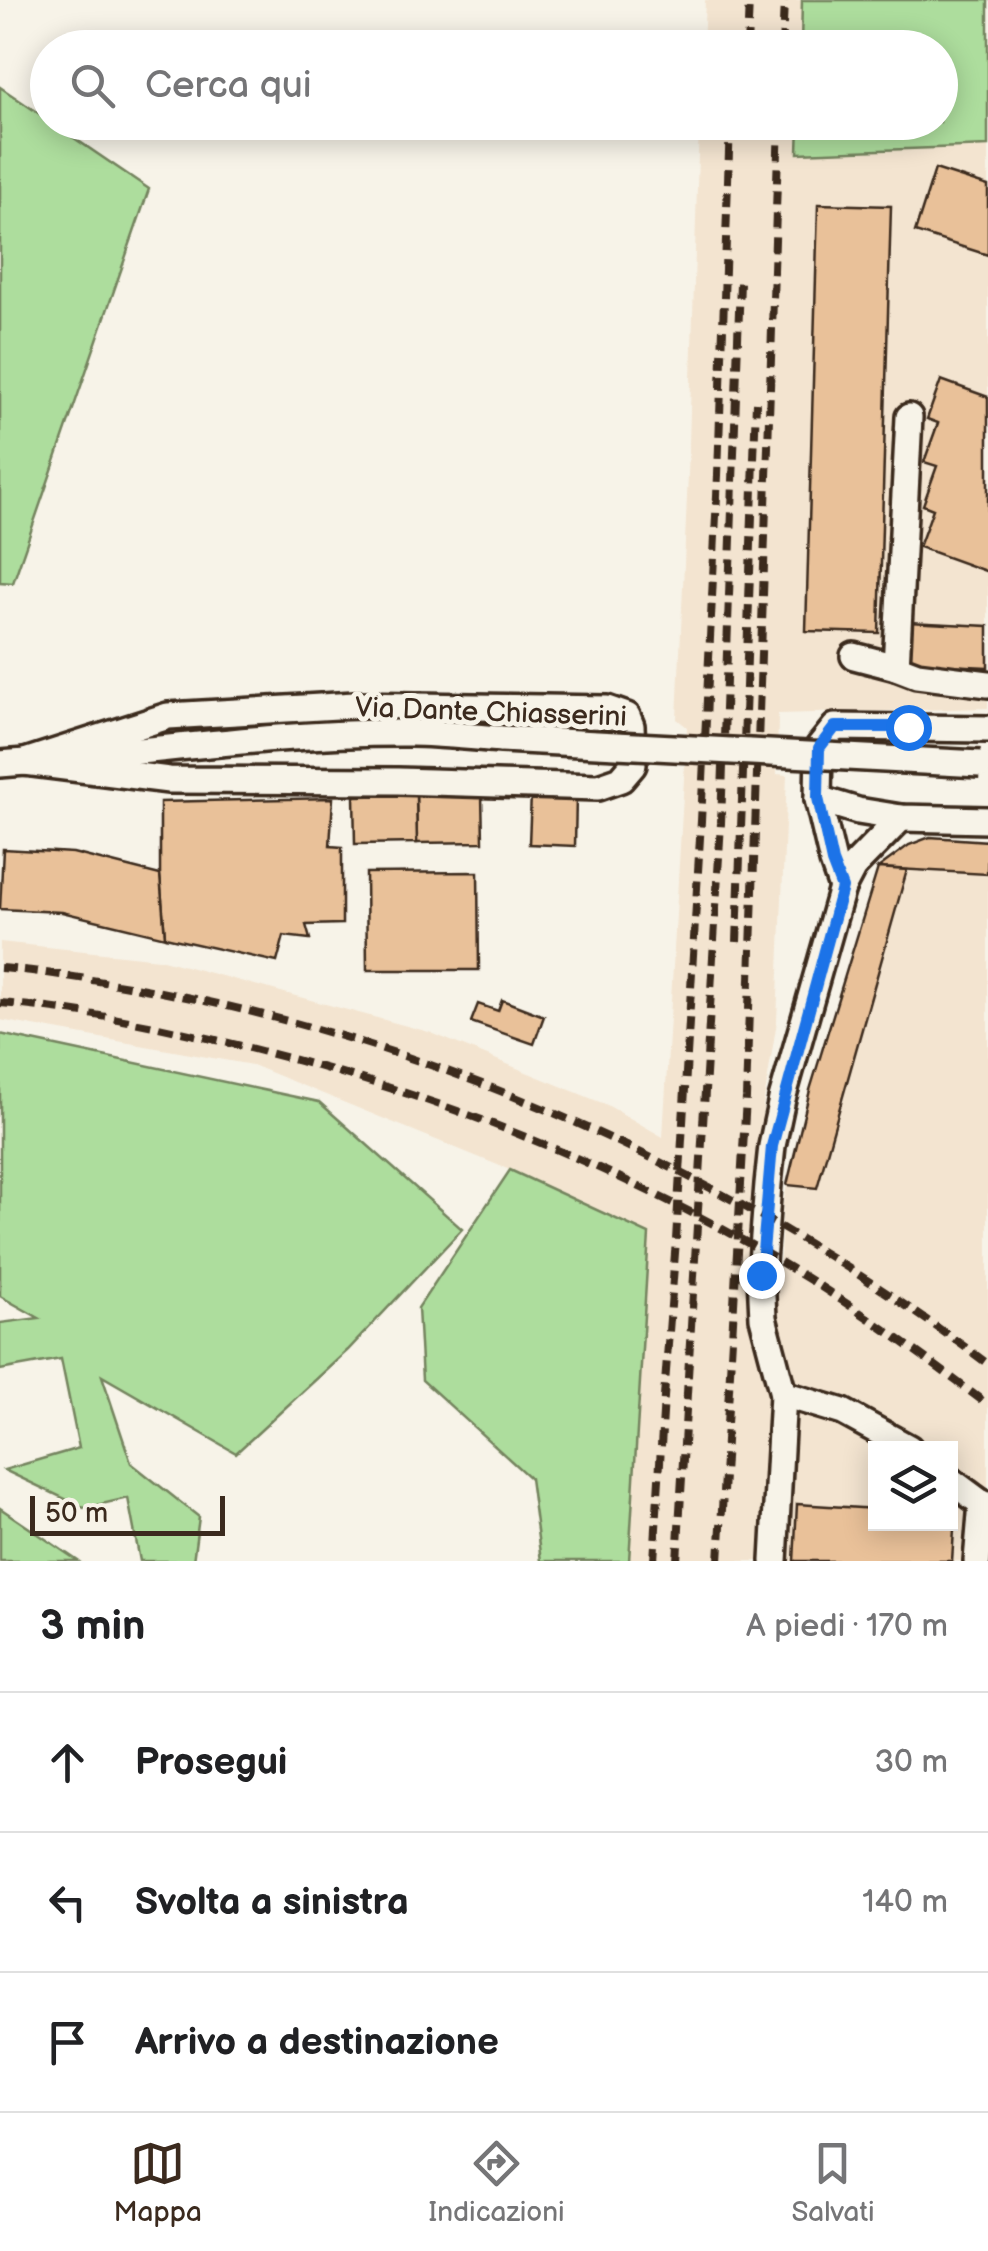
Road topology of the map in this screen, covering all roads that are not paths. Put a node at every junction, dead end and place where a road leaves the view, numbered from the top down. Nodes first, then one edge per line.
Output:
1 (909, 417) dead end
2 (854, 656) dead end
3 (896, 668) junction
4 (988, 684) edge
5 (988, 729) edge
6 (12, 763) edge
7 (985, 765) edge
8 (818, 798) junction
9 (901, 818) junction
10 (988, 820) edge
11 (842, 888) junction
12 (783, 1394) junction
13 (896, 1441) edge
14 (958, 1486) edge
15 (985, 1505) edge
16 (774, 1561) edge
17 (978, 1561) edge

1 - 3 street
2 - 3 street
3 - 4 street
5 - 8 street
6 - 6 street
6 - 7 street, Via Dante Chiasserini, bridge
8 - 9 street
8 - 11 street
9 - 10 street
9 - 11 street
11 - 12 street
12 - 13 street
12 - 16 street
14 - 15 street
15 - 17 street

